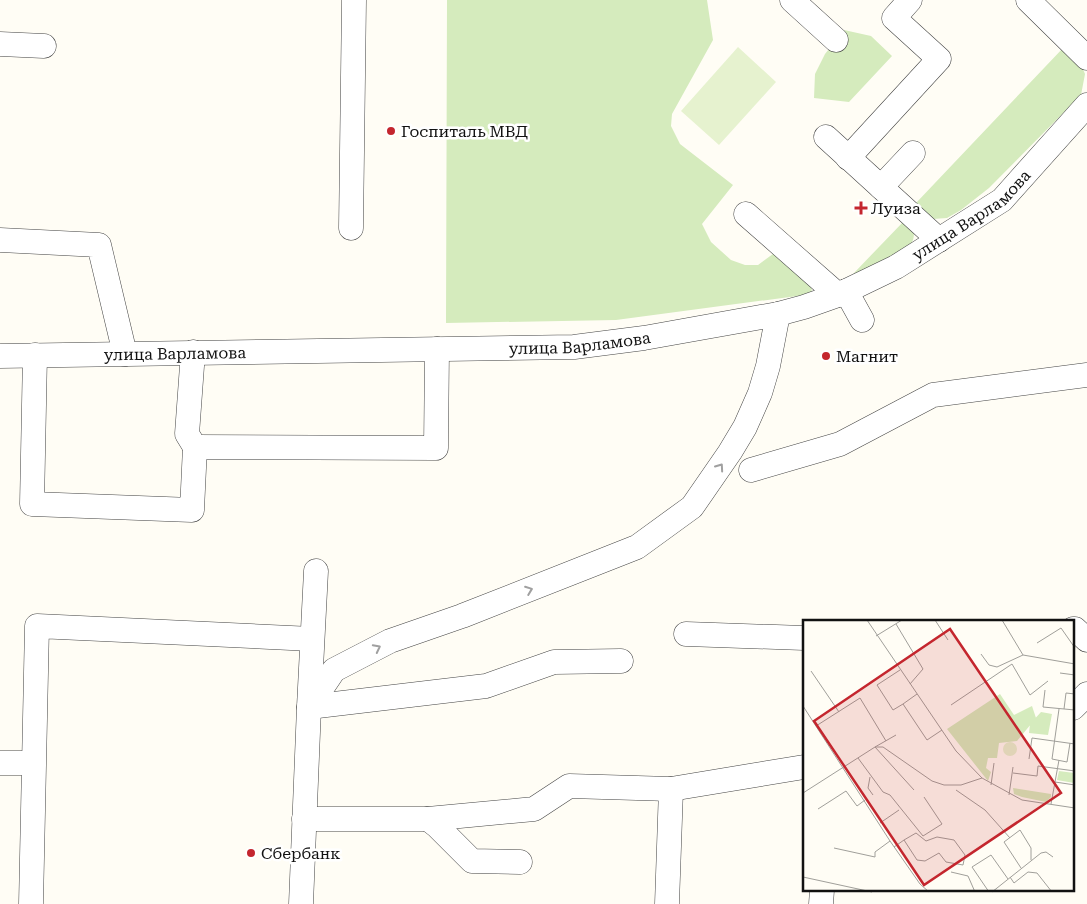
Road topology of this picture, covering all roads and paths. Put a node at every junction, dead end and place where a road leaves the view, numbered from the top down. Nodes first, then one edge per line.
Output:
1 (354, 0) edge
2 (792, 0) edge
3 (910, 0) edge
4 (1040, 4) edge
5 (836, 40) dead end
6 (0, 44) edge
7 (44, 46) dead end
8 (1087, 58) edge
9 (1087, 105) edge
10 (826, 138) dead end
11 (913, 152) dead end
12 (848, 158) junction
13 (881, 187) junction
14 (746, 214) dead end
15 (351, 228) dead end
16 (0, 240) edge
17 (939, 240) junction
18 (842, 293) junction
19 (778, 314) junction
20 (862, 320) dead end
21 (437, 349) junction
22 (193, 352) junction
23 (125, 354) junction
24 (35, 355) junction
25 (0, 356) edge
26 (1087, 375) edge
27 (195, 447) junction
28 (751, 470) dead end
29 (316, 571) dead end
30 (1074, 628) edge
31 (686, 634) dead end
32 (803, 638) edge
33 (312, 639) junction
34 (1087, 640) edge
35 (621, 661) dead end
36 (1087, 694) edge
37 (309, 707) junction
38 (1074, 707) edge
39 (0, 763) edge
40 (33, 763) junction
41 (803, 767) edge
42 (671, 789) junction
43 (304, 819) junction
44 (428, 819) junction
45 (520, 862) dead end
46 (31, 904) edge
47 (301, 904) edge
48 (667, 904) edge

1 - 15 street
2 - 5 street
3 - 12 street
4 - 8 street
6 - 7 street
9 - 17 street, улица Варламова
10 - 12 street
11 - 13 street
12 - 13 street
13 - 17 street
14 - 18 street
16 - 23 street
17 - 18 street, улица Варламова
18 - 19 street, улица Варламова
18 - 20 street
19 - 21 street, улица Варламова
37 -> 19 street
21 - 22 street, улица Варламова
21 - 27 street
22 - 23 street, улица Варламова
22 - 27 street
23 - 24 street, улица Варламова
24 - 25 street, улица Варламова
24 - 27 street
26 - 28 street
29 - 33 street
30 - 34 street
31 - 32 street
33 - 37 street
33 - 40 street
35 - 37 street
36 - 38 street
37 - 43 street
39 - 40 street
40 - 46 street
41 - 42 street
42 - 44 street
42 - 48 street
43 - 44 street
43 - 47 street
44 - 45 street

